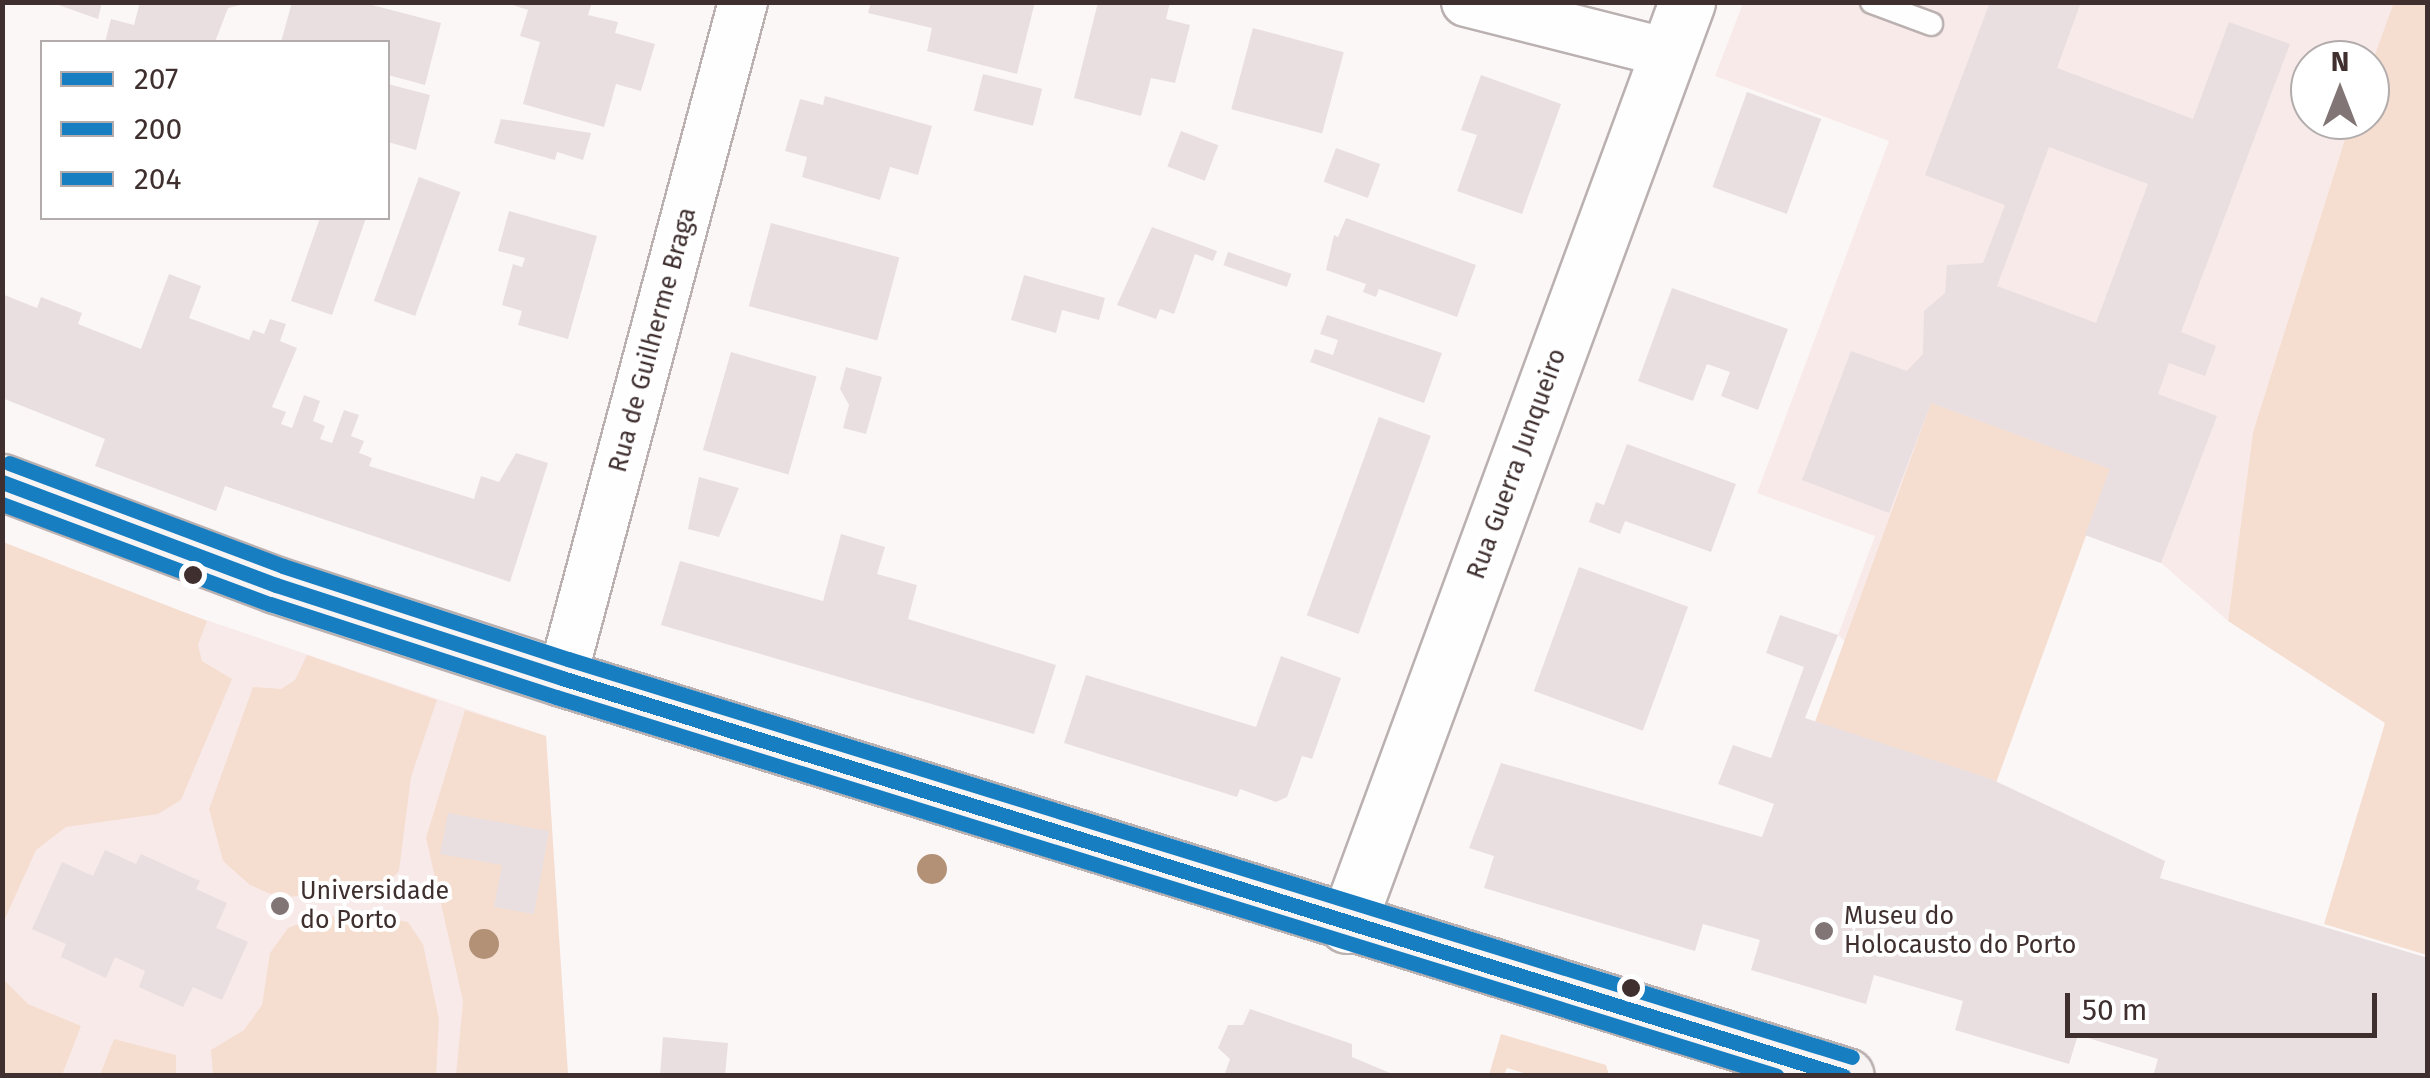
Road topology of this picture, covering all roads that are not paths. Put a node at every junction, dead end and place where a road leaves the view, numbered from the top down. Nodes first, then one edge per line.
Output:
1 (743, 2) edge
2 (1466, 2) edge
3 (1686, 2) edge
4 (1872, 2) edge
5 (1931, 24) dead end
6 (1668, 53) junction
7 (2, 482) edge
8 (562, 678) junction
9 (1347, 925) junction
10 (1846, 1076) edge

1 - 8 street, Rua de Guilherme Braga
2 - 6 street
3 - 6 street, Rua Guerra Junqueiro
4 - 5 lane
6 - 9 street, Rua Guerra Junqueiro
7 - 8 main road
8 - 9 main road
9 - 10 main road

